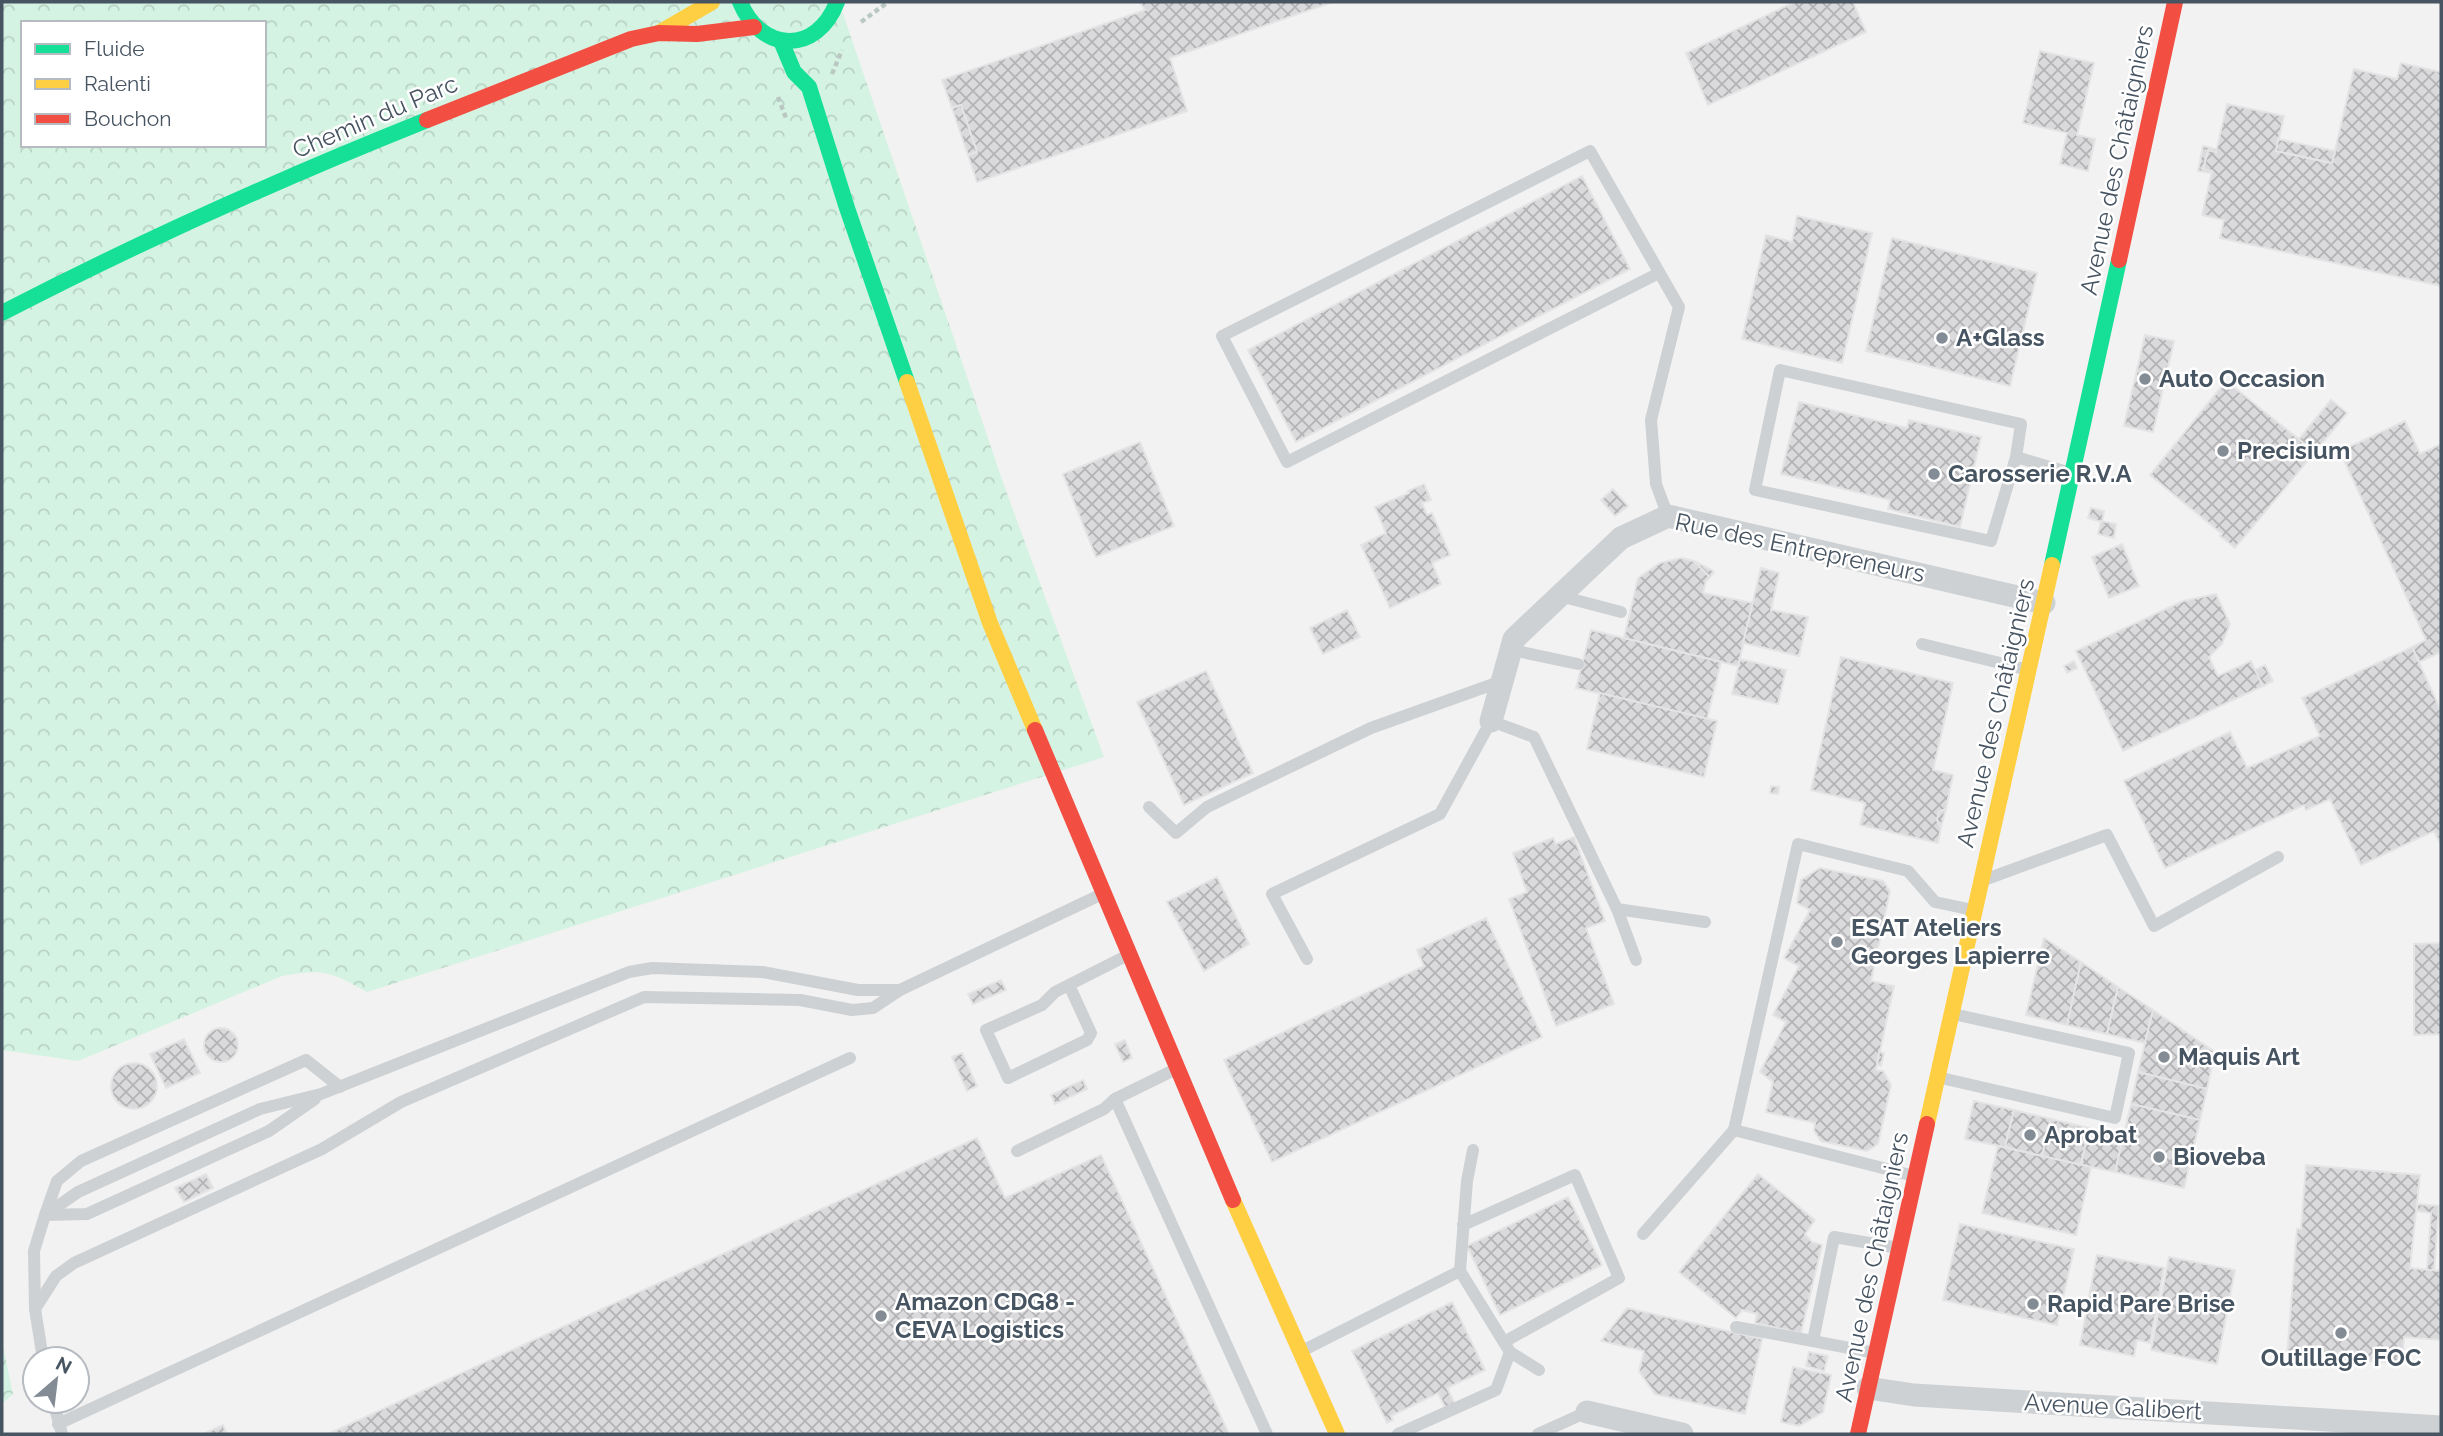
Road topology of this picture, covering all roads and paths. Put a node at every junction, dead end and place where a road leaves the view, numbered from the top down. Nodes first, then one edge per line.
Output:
1 (712, 2) edge
2 (740, 2) edge
3 (837, 2) edge
4 (2175, 2) edge
5 (754, 27) junction
6 (822, 29) junction
7 (659, 33) junction
8 (781, 41) junction
9 (824, 47) dead end
10 (817, 70) dead end
11 (808, 87) junction
12 (1659, 273) junction
13 (2, 313) edge
14 (2016, 457) junction
15 (2072, 473) junction
16 (1668, 516) junction
17 (1560, 596) junction
18 (2044, 603) junction
19 (1621, 612) dead end
20 (1922, 644) dead end
21 (1511, 650) junction
22 (1578, 664) dead end
23 (2029, 670) junction
24 (1502, 681) junction
25 (1491, 721) junction
26 (1149, 807) dead end
27 (2277, 857) dead end
28 (1981, 881) junction
29 (1102, 894) junction
30 (1616, 909) junction
31 (1974, 910) junction
32 (1705, 922) dead end
33 (1128, 955) junction
34 (1307, 959) dead end
35 (1636, 960) dead end
36 (1069, 985) junction
37 (900, 990) junction
38 (1951, 1013) junction
39 (850, 1058) dead end
40 (1178, 1068) junction
41 (1937, 1077) junction
42 (340, 1087) junction
43 (321, 1094) junction
44 (1115, 1099) junction
45 (1734, 1130) junction
46 (1473, 1150) dead end
47 (1017, 1151) dead end
48 (1914, 1177) junction
49 (45, 1215) junction
50 (1463, 1225) junction
51 (1643, 1234) dead end
52 (1899, 1248) junction
53 (1460, 1271) junction
54 (35, 1309) junction
55 (1736, 1327) dead end
56 (1813, 1340) junction
57 (41, 1345) edge
58 (1507, 1347) junction
59 (1300, 1352) junction
60 (1876, 1353) junction
61 (1539, 1370) dead end
62 (1868, 1388) junction
63 (1587, 1412) joint
64 (2441, 1427) edge
65 (60, 1429) edge
66 (1267, 1434) edge
67 (1337, 1434) edge
68 (1398, 1434) edge
69 (1538, 1434) edge
70 (1682, 1434) edge
71 (1858, 1434) edge

1 - 7 street
2 - 5 street
3 - 6 street
4 - 15 street, Avenue des Châtaigniers
5 - 7 street
5 - 8 street
6 - 8 street
6 - 9 street
7 - 13 street, Chemin du Parc
8 - 11 street
10 - 11 street
11 - 29 street
12 - 12 lane
12 - 16 lane
14 - 14 lane
14 - 15 lane
15 - 18 street, Avenue des Châtaigniers
16 - 17 street, Rue des Entrepreneurs
16 - 18 street, Rue des Entrepreneurs
17 - 19 lane
17 - 21 street, Rue des Entrepreneurs
18 - 23 street, Avenue des Châtaigniers
20 - 23 lane
21 - 22 lane
21 - 24 street, Rue des Entrepreneurs
23 - 28 street, Avenue des Châtaigniers
24 - 25 street, Rue des Entrepreneurs
24 - 26 lane
25 - 30 lane
25 - 34 lane
27 - 28 lane
28 - 31 street, Avenue des Châtaigniers
29 - 33 street
29 - 37 lane
30 - 32 lane
30 - 35 lane
31 - 38 street, Avenue des Châtaigniers
31 - 45 lane
33 - 36 lane
33 - 40 street
36 - 36 lane
37 - 42 lane
37 - 54 lane
38 - 41 street, Avenue des Châtaigniers
38 - 41 lane
39 - 65 lane
40 - 44 lane
40 - 59 street
41 - 48 street, Avenue des Châtaigniers
42 - 43 lane
42 - 49 lane
43 - 49 lane
43 - 49 lane
44 - 47 lane
44 - 66 lane
45 - 48 lane
45 - 51 lane
46 - 50 lane
48 - 52 street, Avenue des Châtaigniers
49 - 54 lane
50 - 53 lane
50 - 58 lane
52 - 56 lane
52 - 60 street, Avenue des Châtaigniers
53 - 58 lane
53 - 59 lane
54 - 57 lane
55 - 56 lane
56 - 60 lane
58 - 61 lane
58 - 68 lane
59 - 67 street
60 - 62 street, Avenue des Châtaigniers
62 - 64 street, Avenue Galibert
62 - 71 street, Avenue des Châtaigniers
63 - 69 lane
63 - 70 street

